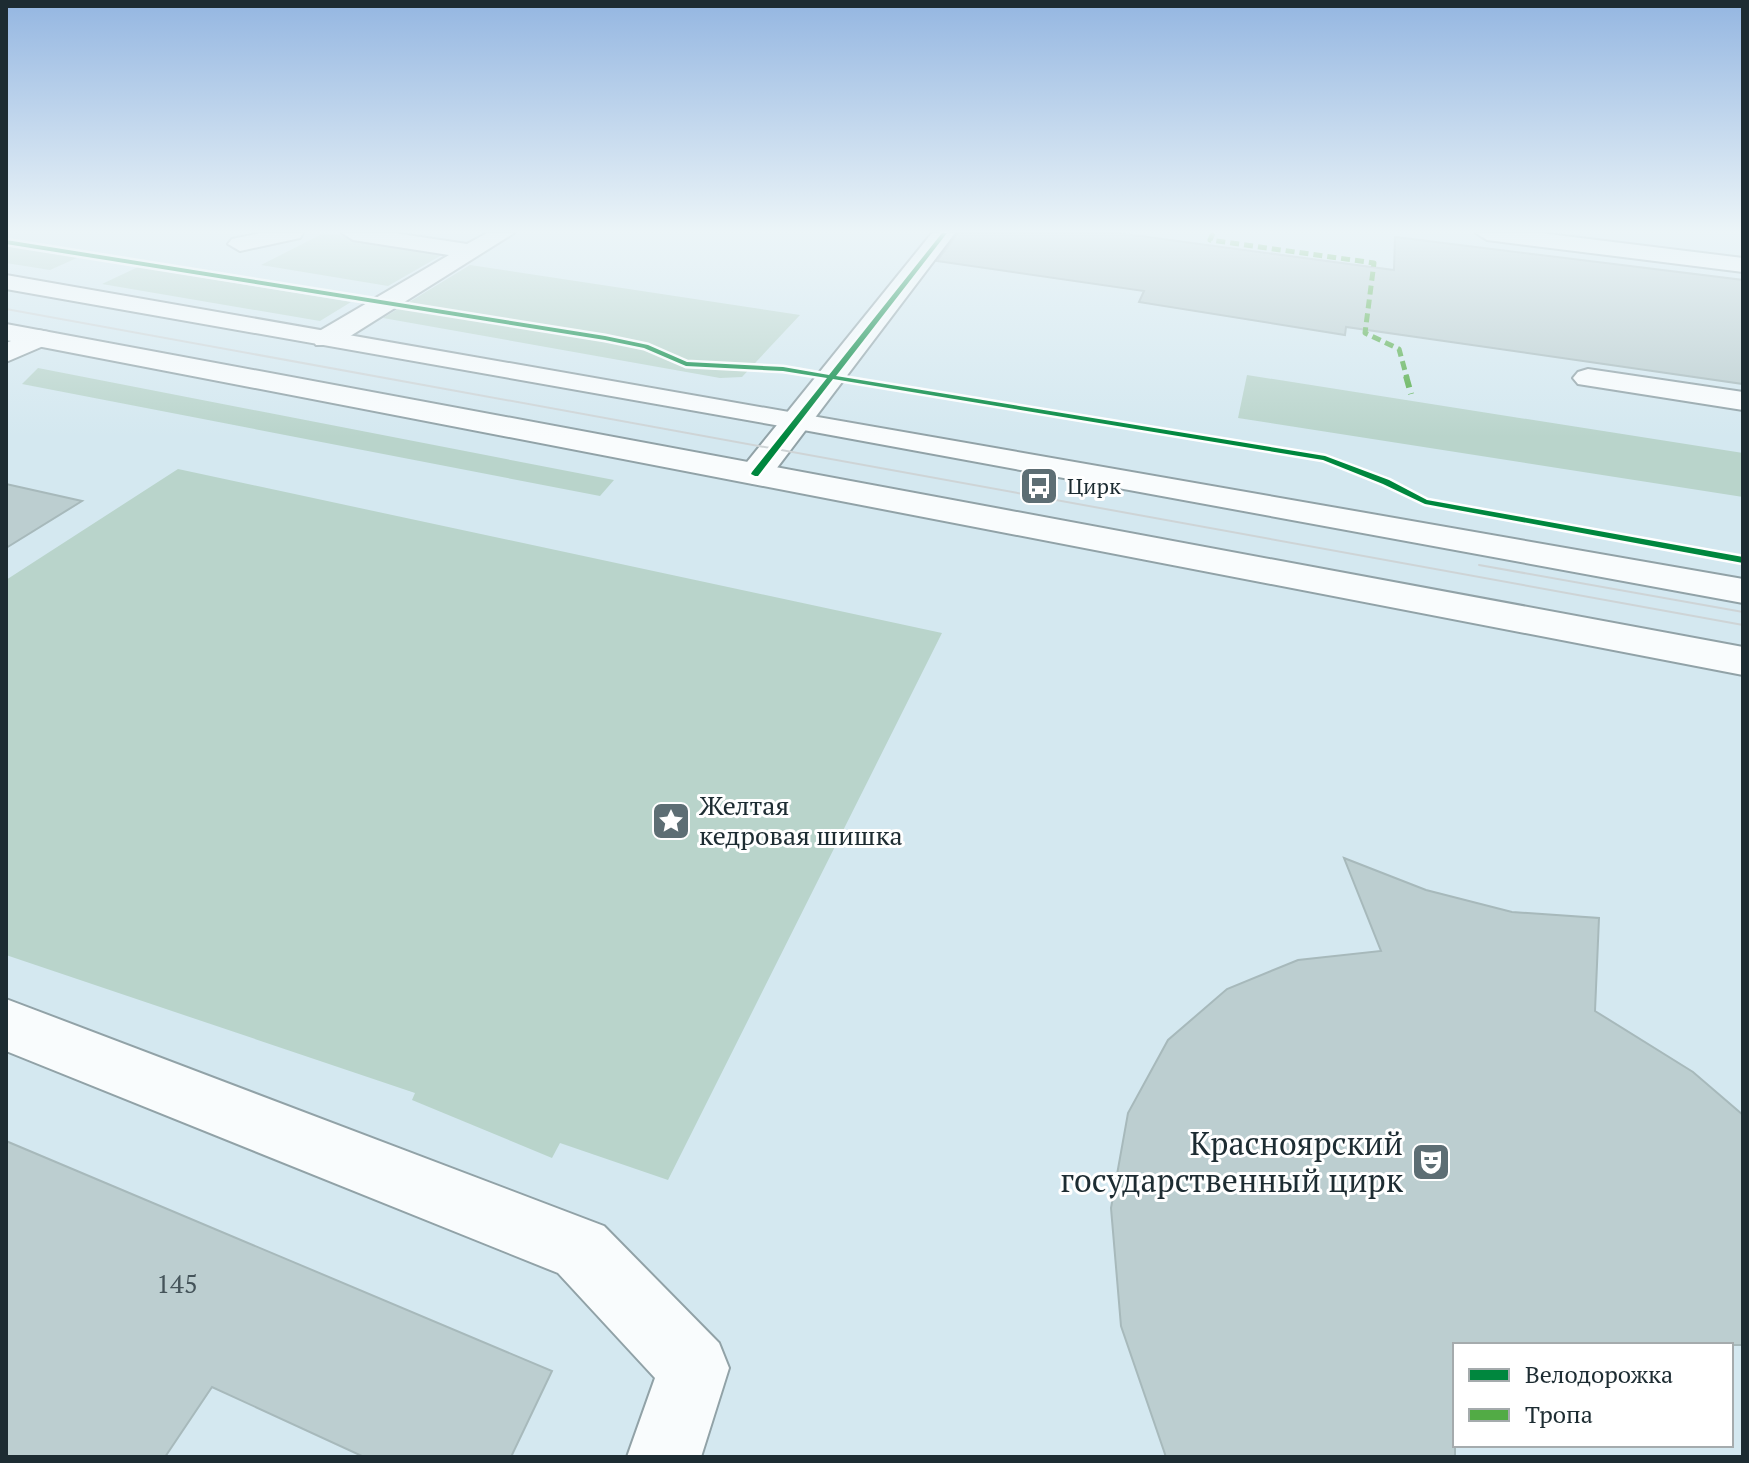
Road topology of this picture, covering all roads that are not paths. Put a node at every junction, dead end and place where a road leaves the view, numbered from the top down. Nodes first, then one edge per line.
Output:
1 (114, 301) edge
2 (389, 301) edge
3 (891, 301) edge
4 (22, 335) edge
5 (326, 339) junction
6 (6, 354) edge
7 (1588, 378) dead end
8 (1743, 401) edge
9 (798, 420) junction
10 (755, 474) junction
11 (1743, 591) edge
12 (1743, 661) edge
13 (6, 1025) edge
14 (664, 1457) edge

1 - 5 main road
2 - 5 main road
3 - 9 main road
4 - 6 main road
4 - 10 main road
5 - 9 main road
7 - 8 main road
9 - 10 main road
9 - 11 main road
10 - 12 main road
13 - 14 main road

